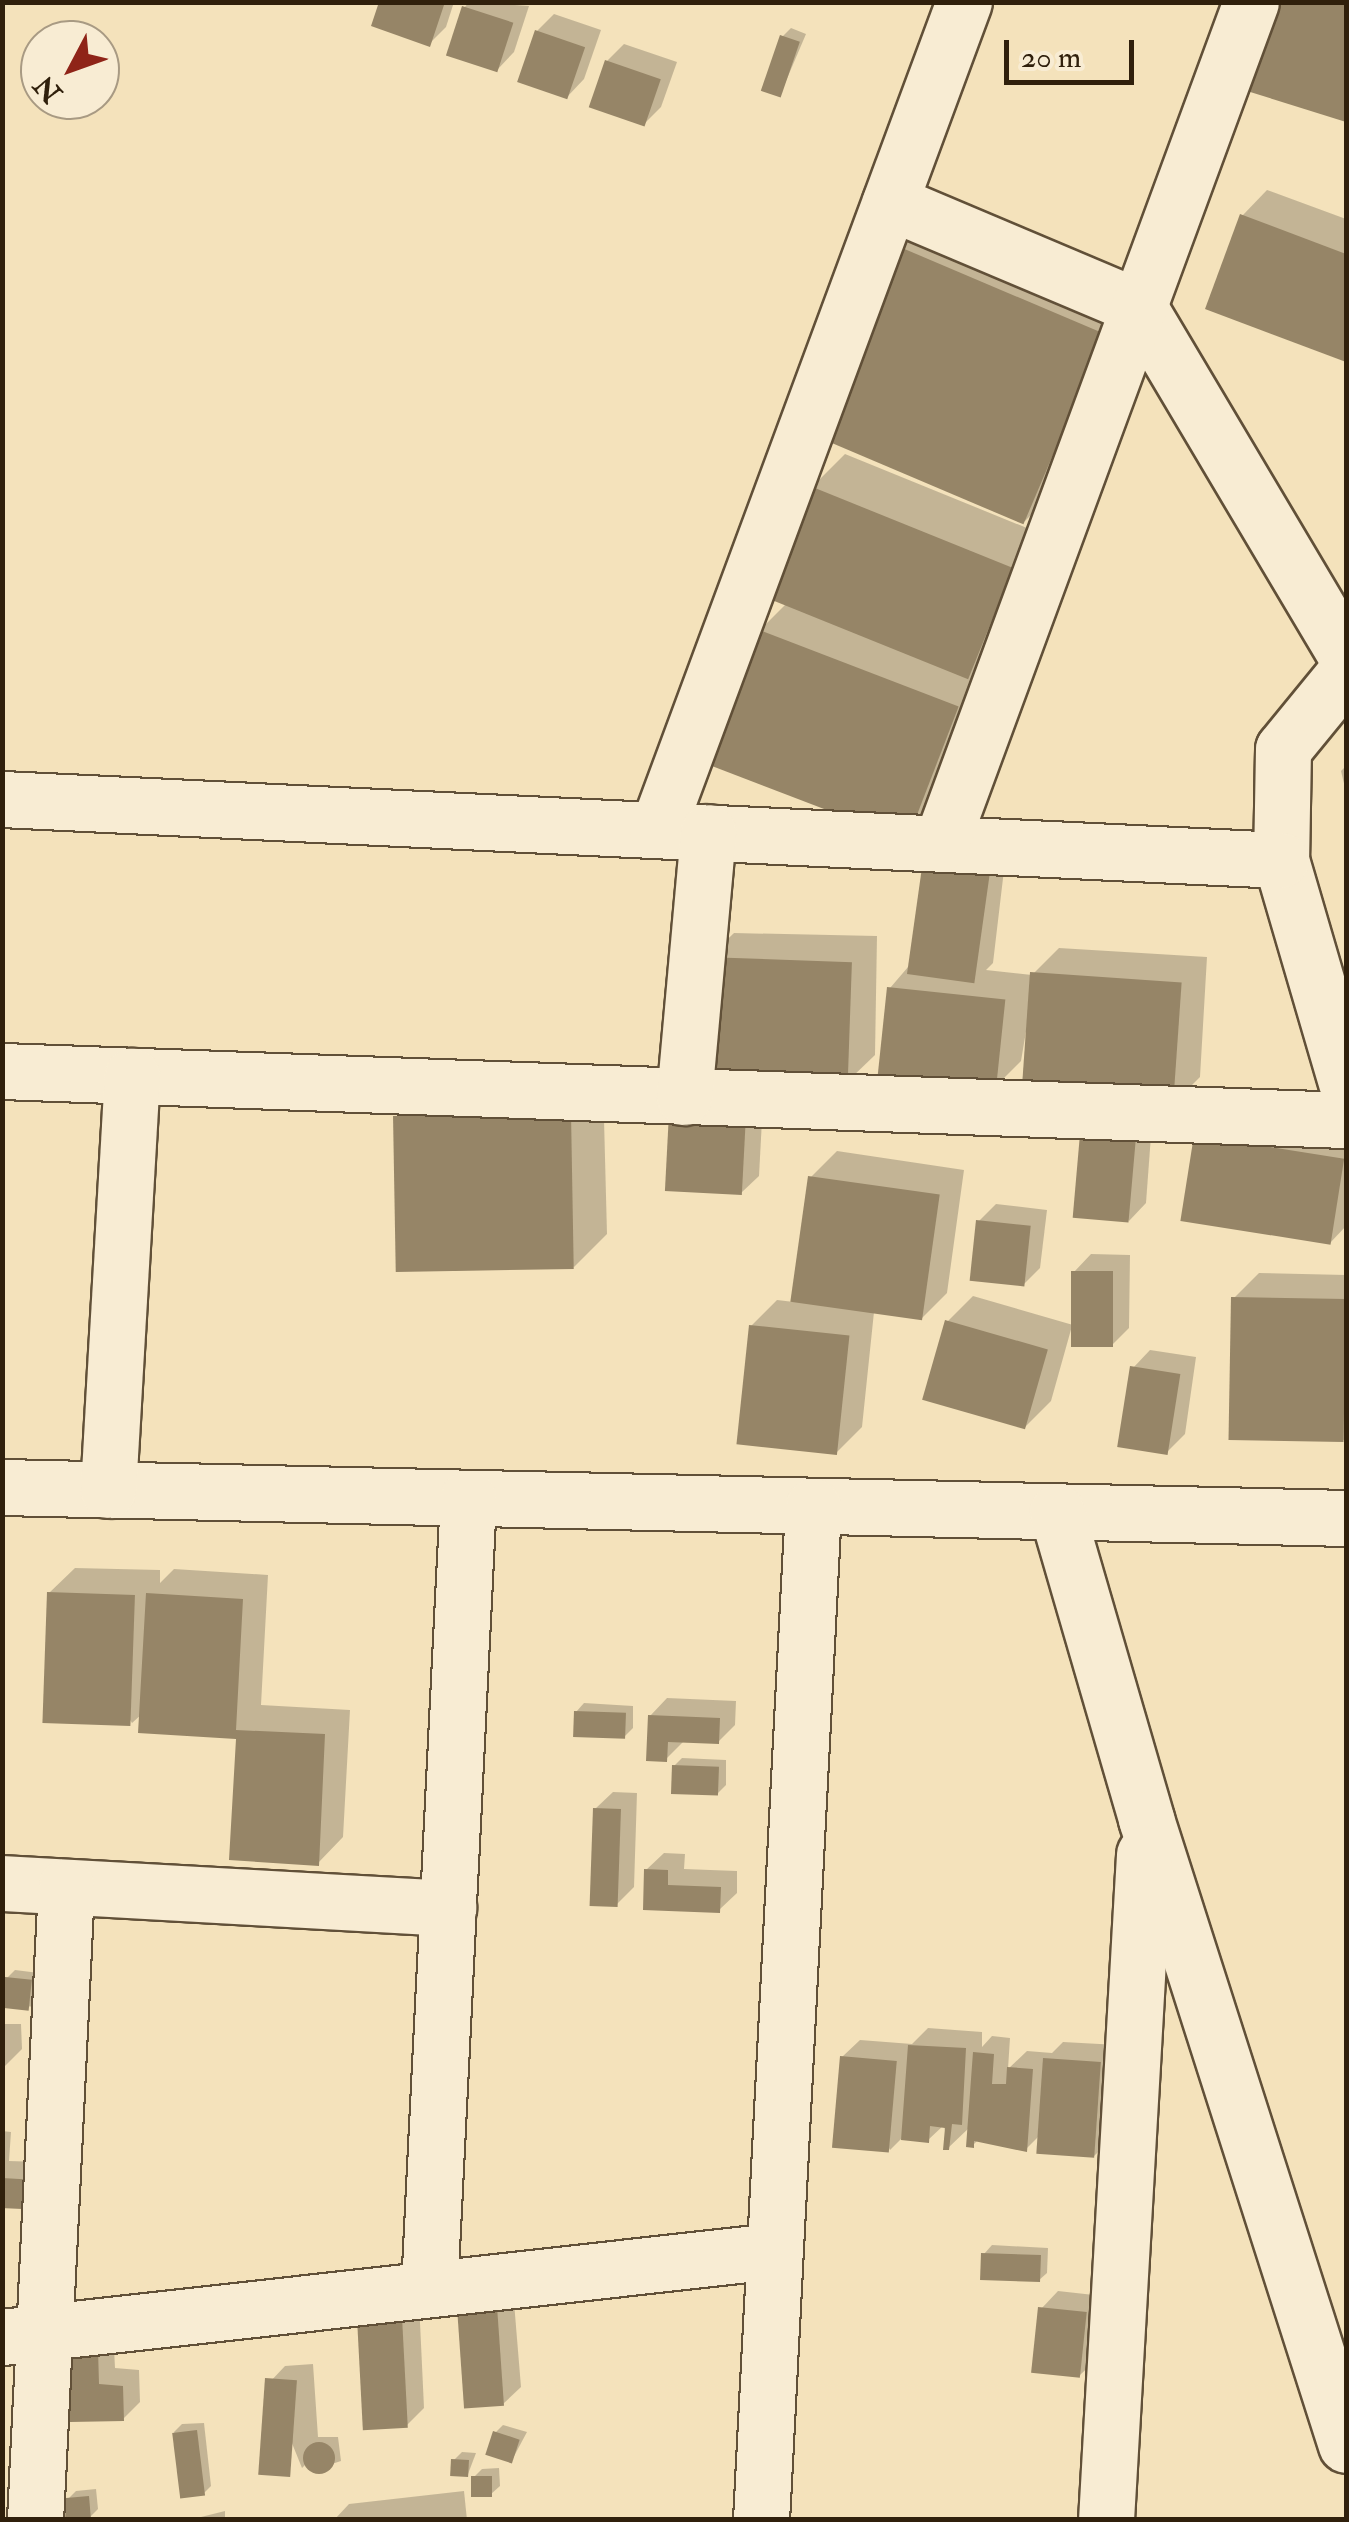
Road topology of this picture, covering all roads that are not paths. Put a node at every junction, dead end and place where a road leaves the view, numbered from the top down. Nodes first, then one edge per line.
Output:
1 (964, 2) edge
2 (1251, 2) edge
3 (890, 202) junction
4 (1139, 307) junction
5 (1346, 655) edge
6 (1346, 672) edge
7 (2, 798) edge
8 (682, 831) junction
9 (941, 844) junction
10 (1280, 860) junction
11 (2, 1072) edge
12 (132, 1076) junction
13 (1346, 1082) edge
14 (684, 1097) junction
15 (1346, 1120) edge
16 (2, 1487) edge
17 (108, 1490) junction
18 (468, 1498) junction
19 (813, 1506) junction
20 (1057, 1512) junction
21 (1346, 1518) edge
22 (1146, 1819) junction
23 (2, 1884) edge
24 (66, 1887) junction
25 (448, 1908) junction
26 (774, 2251) junction
27 (429, 2289) junction
28 (23, 2334) edge
29 (1346, 2445) edge
30 (36, 2520) edge
31 (760, 2520) edge
32 (1106, 2520) edge

1 - 3 street
2 - 4 street
3 - 4 street
3 - 8 street
4 - 5 street
4 - 9 street
6 - 10 street
7 - 8 street
8 - 9 street
8 - 14 street
9 - 10 street
10 - 13 street
11 - 12 street
12 - 14 street
12 - 17 street
14 - 15 street
16 - 17 street
17 - 18 street
18 - 19 street
18 - 25 street
19 - 20 street
19 - 26 street
20 - 21 street
20 - 22 street
22 - 29 street
22 - 32 street
23 - 24 street
24 - 25 street
24 - 28 street
25 - 27 street
26 - 27 street
26 - 31 street
27 - 28 street
28 - 30 street

